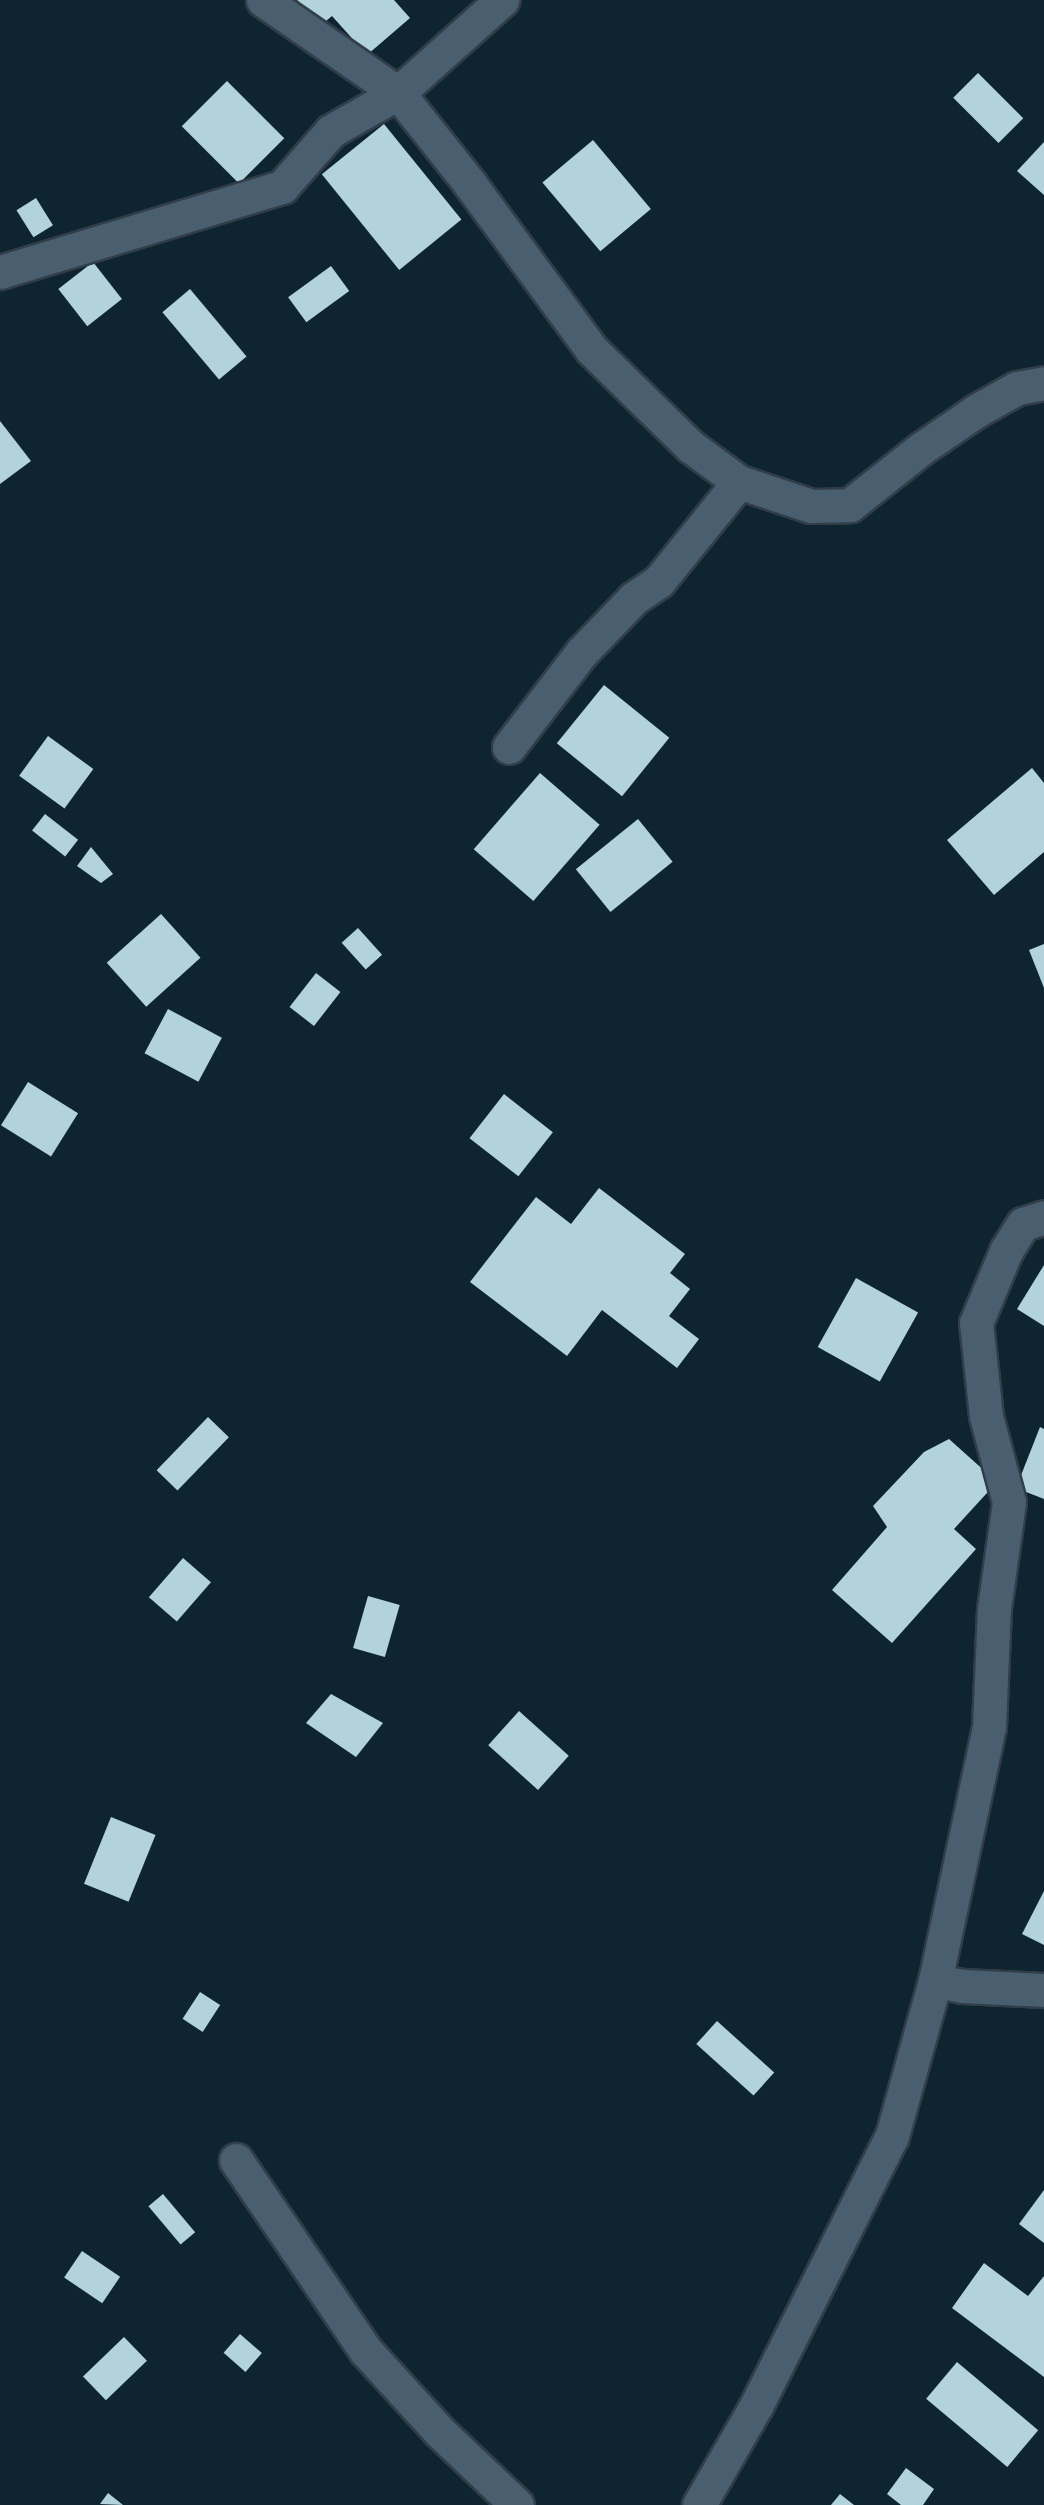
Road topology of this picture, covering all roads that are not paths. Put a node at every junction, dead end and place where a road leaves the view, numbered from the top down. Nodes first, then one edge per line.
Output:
1 (263, 0) edge
2 (502, 0) edge
3 (398, 93) junction
4 (0, 272) edge
5 (1044, 383) edge
6 (739, 482) junction
7 (509, 747) dead end
8 (1044, 1217) edge
9 (936, 1980) junction
10 (1044, 1990) edge
11 (236, 2160) dead end
12 (517, 2505) edge
13 (699, 2505) edge

1 - 3 street
2 - 3 street
3 - 4 street
3 - 6 street
5 - 6 street
6 - 7 street
8 - 9 street
9 - 10 street
9 - 13 street
11 - 12 street

